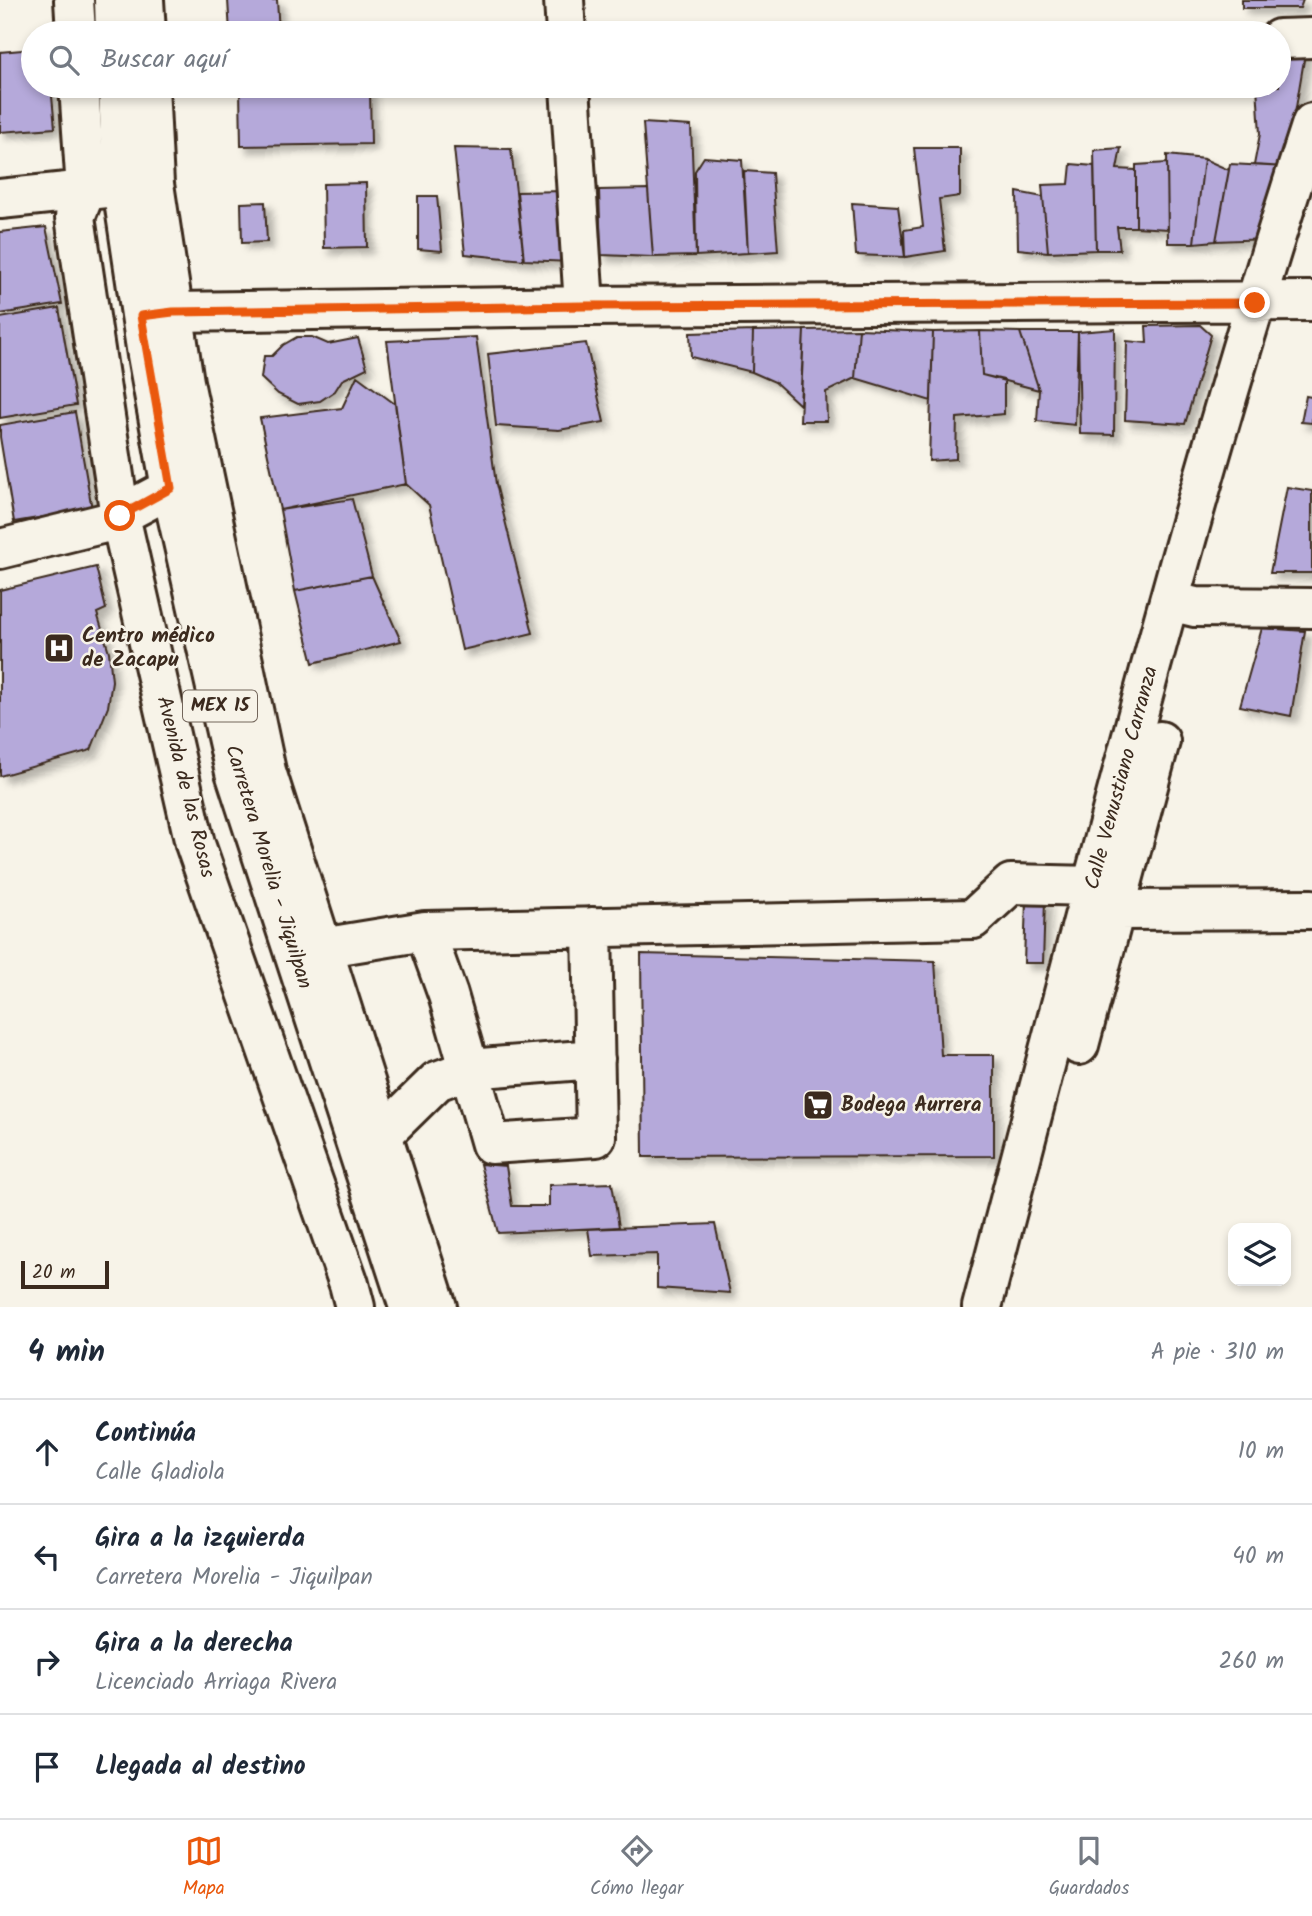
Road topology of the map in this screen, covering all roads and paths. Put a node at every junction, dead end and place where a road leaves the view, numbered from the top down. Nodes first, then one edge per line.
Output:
1 (74, 0) edge
2 (114, 0) edge
3 (144, 0) edge
4 (564, 0) edge
5 (75, 21) edge
6 (115, 21) edge
7 (145, 21) edge
8 (565, 21) edge
9 (1291, 38) edge
10 (1312, 38) edge
11 (84, 98) edge
12 (118, 98) edge
13 (146, 98) edge
14 (571, 98) edge
15 (1312, 123) edge
16 (121, 187) junction
17 (0, 199) edge
18 (1281, 302) edge
19 (584, 306) junction
20 (157, 314) junction
21 (171, 488) junction
22 (120, 516) junction
23 (0, 549) edge
24 (1183, 604) junction
25 (1312, 608) edge
26 (1104, 898) junction
27 (1312, 909) edge
28 (592, 927) junction
29 (425, 931) junction
30 (321, 948) junction
31 (595, 1059) junction
32 (468, 1069) junction
33 (383, 1134) junction
34 (355, 1307) edge
35 (409, 1307) edge
36 (438, 1307) edge
37 (982, 1307) edge
38 (1009, 1307) edge

1 - 5 street
2 - 6 street
3 - 7 street
4 - 8 street
9 - 10 street
11 - 16 street, Avenida de las Rosas
12 - 16 street, Carretera Morelia - Jiquilpan / MEX 15
13 - 16 street, Carretera Morelia - Jiquilpan / MEX 15
14 - 19 street
15 - 18 street, Calle Venustiano Carranza
16 - 17 street
16 - 20 street, Carretera Morelia - Jiquilpan / MEX 15
16 - 22 street, Avenida de las Rosas
18 - 19 street
18 - 24 street, Calle Venustiano Carranza
19 - 20 street
20 - 21 street, Carretera Morelia - Jiquilpan / MEX 15
20 - 30 street, Carretera Morelia - Jiquilpan / MEX 15
21 - 22 street
21 - 35 street, Carretera Morelia - Jiquilpan / MEX 15
22 - 23 street
22 - 34 street, Avenida de las Rosas
24 - 25 street
24 - 26 street, Calle Venustiano Carranza
26 - 27 street
26 - 28 street
26 - 37 street, Calle Venustiano Carranza
26 - 38 street, Calle Venustiano Carranza
28 - 29 street
28 - 31 street
29 - 30 street
29 - 32 street
30 - 33 street, Carretera Morelia - Jiquilpan / MEX 15
31 - 32 street
31 - 32 street
32 - 33 street
33 - 36 street, Carretera Morelia - Jiquilpan / MEX 15

